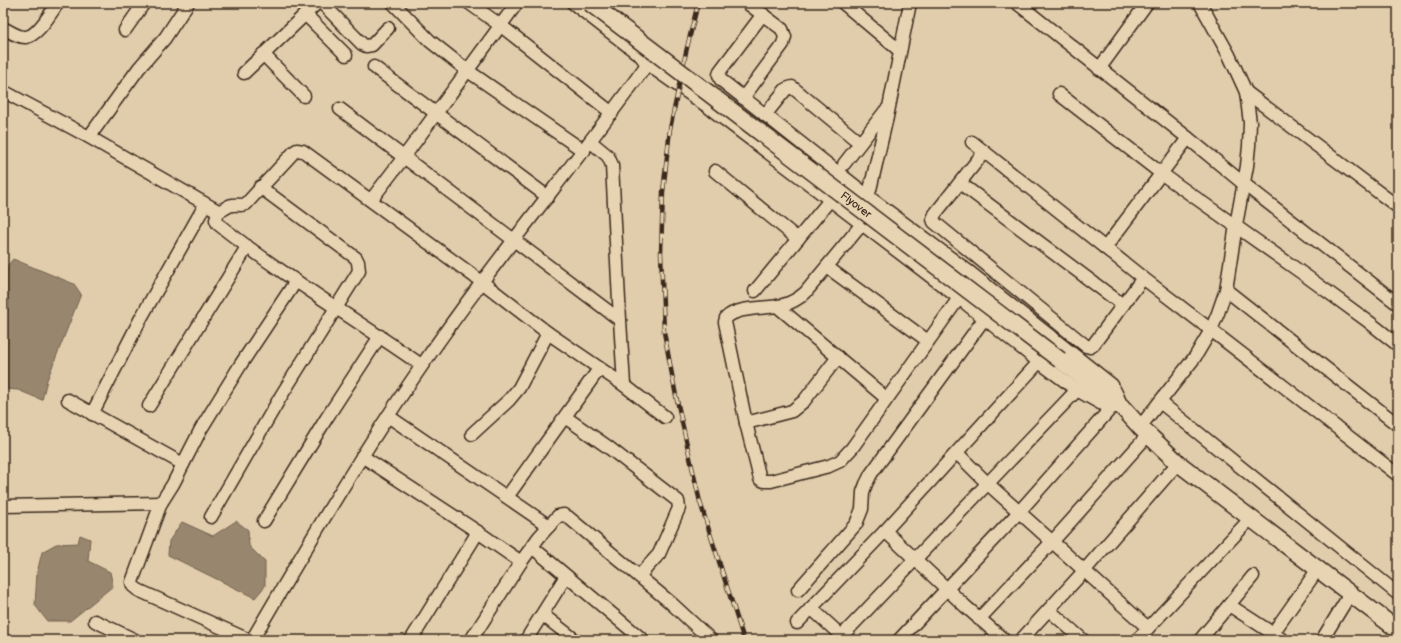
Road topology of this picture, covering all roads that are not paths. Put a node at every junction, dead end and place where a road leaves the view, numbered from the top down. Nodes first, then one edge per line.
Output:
1 (58, 3) edge
2 (144, 3) edge
3 (188, 3) edge
4 (317, 3) edge
5 (322, 3) edge
6 (393, 3) edge
7 (469, 3) edge
8 (517, 3) edge
9 (843, 3) edge
10 (910, 3) edge
11 (1017, 3) edge
12 (1147, 3) edge
13 (1200, 3) edge
14 (581, 4) edge
15 (751, 4) edge
16 (305, 14) junction
17 (762, 14) junction
18 (500, 25) junction
19 (3, 28) edge
20 (388, 28) dead end
21 (125, 30) dead end
22 (900, 51) junction
23 (263, 54) junction
24 (346, 55) dead end
25 (646, 63) junction
26 (374, 68) dead end
27 (1099, 69) junction
28 (468, 71) junction
29 (244, 72) dead end
30 (3, 92) edge
31 (1246, 92) junction
32 (1059, 94) dead end
33 (304, 96) dead end
34 (743, 98) junction
35 (889, 107) junction
36 (340, 108) dead end
37 (612, 112) junction
38 (436, 114) junction
39 (765, 115) junction
40 (89, 137) junction
41 (1188, 138) junction
42 (972, 142) dead end
43 (860, 143) junction
44 (587, 146) junction
45 (984, 152) junction
46 (404, 157) junction
47 (844, 164) dead end
48 (715, 171) dead end
49 (1162, 174) junction
50 (960, 183) junction
51 (1244, 184) junction
52 (260, 187) junction
53 (869, 196) junction
54 (548, 197) junction
55 (370, 200) junction
56 (830, 200) junction
57 (205, 205) junction
58 (1398, 207) edge
59 (218, 211) junction
60 (862, 224) junction
61 (1236, 225) junction
62 (798, 239) junction
63 (514, 240) junction
64 (247, 247) junction
65 (1105, 248) junction
66 (827, 267) junction
67 (1143, 278) junction
68 (296, 281) junction
69 (482, 282) junction
70 (1226, 290) junction
71 (755, 291) dead end
72 (959, 298) junction
73 (1398, 303) edge
74 (1123, 305) junction
75 (777, 306) junction
76 (337, 308) junction
77 (620, 320) junction
78 (984, 320) junction
79 (1211, 330) junction
80 (548, 333) junction
81 (380, 336) junction
82 (928, 340) junction
83 (1398, 345) edge
84 (838, 357) junction
85 (1039, 362) junction
86 (421, 365) junction
87 (599, 369) junction
88 (624, 385) junction
89 (1077, 390) junction
90 (886, 398) junction
91 (68, 400) dead end
92 (1160, 402) junction
93 (149, 406) dead end
94 (1117, 407) junction
95 (92, 414) junction
96 (388, 416) junction
97 (565, 417) junction
98 (665, 417) dead end
99 (746, 423) junction
100 (1398, 426) edge
101 (1144, 431) junction
102 (472, 434) dead end
103 (957, 453) junction
104 (362, 456) junction
105 (1178, 463) junction
106 (183, 464) junction
107 (1398, 475) edge
108 (987, 483) junction
109 (507, 497) junction
110 (161, 503) junction
111 (3, 506) edge
112 (1019, 512) junction
113 (211, 517) dead end
114 (1251, 518) junction
115 (264, 521) dead end
116 (549, 526) junction
117 (885, 531) junction
118 (478, 532) junction
119 (1052, 542) junction
120 (532, 547) junction
121 (916, 559) junction
122 (521, 562) junction
123 (1318, 569) junction
124 (1084, 572) junction
125 (566, 576) junction
126 (639, 576) junction
127 (1253, 576) dead end
128 (946, 589) junction
129 (798, 590) dead end
130 (1350, 594) junction
131 (1398, 594) edge
132 (1229, 605) junction
133 (811, 608) junction
134 (1049, 610) junction
135 (543, 615) junction
136 (979, 619) junction
137 (95, 621) dead end
138 (797, 623) dead end
139 (1148, 628) junction
140 (1398, 630) edge
141 (1278, 637) edge
142 (842, 639) edge
143 (135, 640) edge
144 (250, 640) edge
145 (411, 640) edge
146 (471, 640) edge
147 (526, 640) edge
148 (575, 640) edge
149 (643, 640) edge
150 (710, 640) edge
151 (899, 640) edge
152 (1004, 640) edge
153 (1021, 640) edge
154 (1083, 640) edge
155 (1137, 640) edge
156 (1200, 640) edge
157 (1322, 640) edge

1 - 19 street
2 - 21 street
3 - 40 street
4 - 16 street
5 - 20 street
6 - 28 street
7 - 18 street
8 - 18 street
9 - 22 street
10 - 22 street
11 - 27 street
12 - 27 street
13 - 31 street
14 - 25 street
14 - 94 main road, Flyover, bridge
15 - 17 street
16 - 23 street
16 - 24 street
17 - 34 street
17 - 34 street
18 - 28 street
18 - 37 street
22 - 35 street
23 - 29 street
23 - 33 street
25 - 37 street
25 - 56 street
26 - 38 street
27 - 41 street
28 - 38 street
28 - 44 street
30 - 40 street
31 - 51 street
31 - 58 street
32 - 49 street
34 - 39 street
35 - 43 street
35 - 53 street
36 - 46 street
37 - 44 street
38 - 46 street
38 - 54 street
39 - 43 street
39 - 53 street
40 - 57 street
41 - 49 street
41 - 51 street
42 - 45 street
43 - 47 street
44 - 54 street
44 - 77 street
45 - 50 street
45 - 65 street
46 - 55 street
46 - 63 street
48 - 62 street
49 - 61 street
49 - 65 street
50 - 74 street
50 - 74 street
51 - 61 street
51 - 73 street
52 - 55 street
52 - 59 street
52 - 76 street
53 - 60 street
53 - 94 street
54 - 63 street
55 - 69 street
56 - 60 street
56 - 62 street
57 - 59 street
57 - 95 street
59 - 64 street
60 - 66 street
60 - 72 street
61 - 70 street
61 - 83 street
62 - 71 street
63 - 69 street
63 - 77 street
64 - 68 street
64 - 93 street
65 - 67 street
66 - 75 street
66 - 82 street
67 - 74 street
67 - 79 street
68 - 76 street
68 - 106 street
69 - 80 street
69 - 86 street
70 - 79 street
70 - 100 street
72 - 78 street
72 - 82 street
75 - 84 street
75 - 99 street
76 - 81 street
76 - 113 street
77 - 88 street
78 - 85 street
78 - 129 street
79 - 92 street
79 - 107 street
80 - 87 street
80 - 102 street
81 - 86 street
81 - 115 street
82 - 90 street
84 - 90 street
84 - 99 street
85 - 89 street
85 - 103 street
86 - 96 street
87 - 88 street
87 - 97 street
88 - 98 street
89 - 94 street
89 - 108 street
90 - 99 street
91 - 95 street
92 - 101 street
92 - 131 street
94 - 101 main road, Flyover
94 - 112 street
95 - 106 street
96 - 104 street
96 - 109 street
97 - 109 street
97 - 126 street
101 - 105 main road, Flyover
101 - 119 street
103 - 108 street
103 - 117 street
104 - 118 street
104 - 144 street
105 - 114 main road, Flyover
105 - 124 street
106 - 110 street
108 - 112 street
108 - 121 street
109 - 116 street
110 - 111 street
110 - 144 street
112 - 119 street
112 - 128 street
114 - 123 main road, Flyover
114 - 139 street
116 - 120 street
116 - 126 street
117 - 121 street
117 - 133 street
118 - 122 street
118 - 145 street
119 - 124 street
119 - 136 street
120 - 122 street
120 - 125 street
121 - 128 street
121 - 142 street
122 - 146 street
123 - 130 main road, Flyover
123 - 141 street
124 - 134 street
124 - 139 street
125 - 135 street
125 - 149 street
126 - 150 street
127 - 132 street
128 - 136 street
128 - 151 street
130 - 140 main road, Flyover
130 - 157 street
132 - 141 street
132 - 156 street
133 - 138 street
133 - 142 street
134 - 153 street
134 - 154 street
135 - 147 street
135 - 148 street
136 - 152 street
137 - 143 street
139 - 155 street

